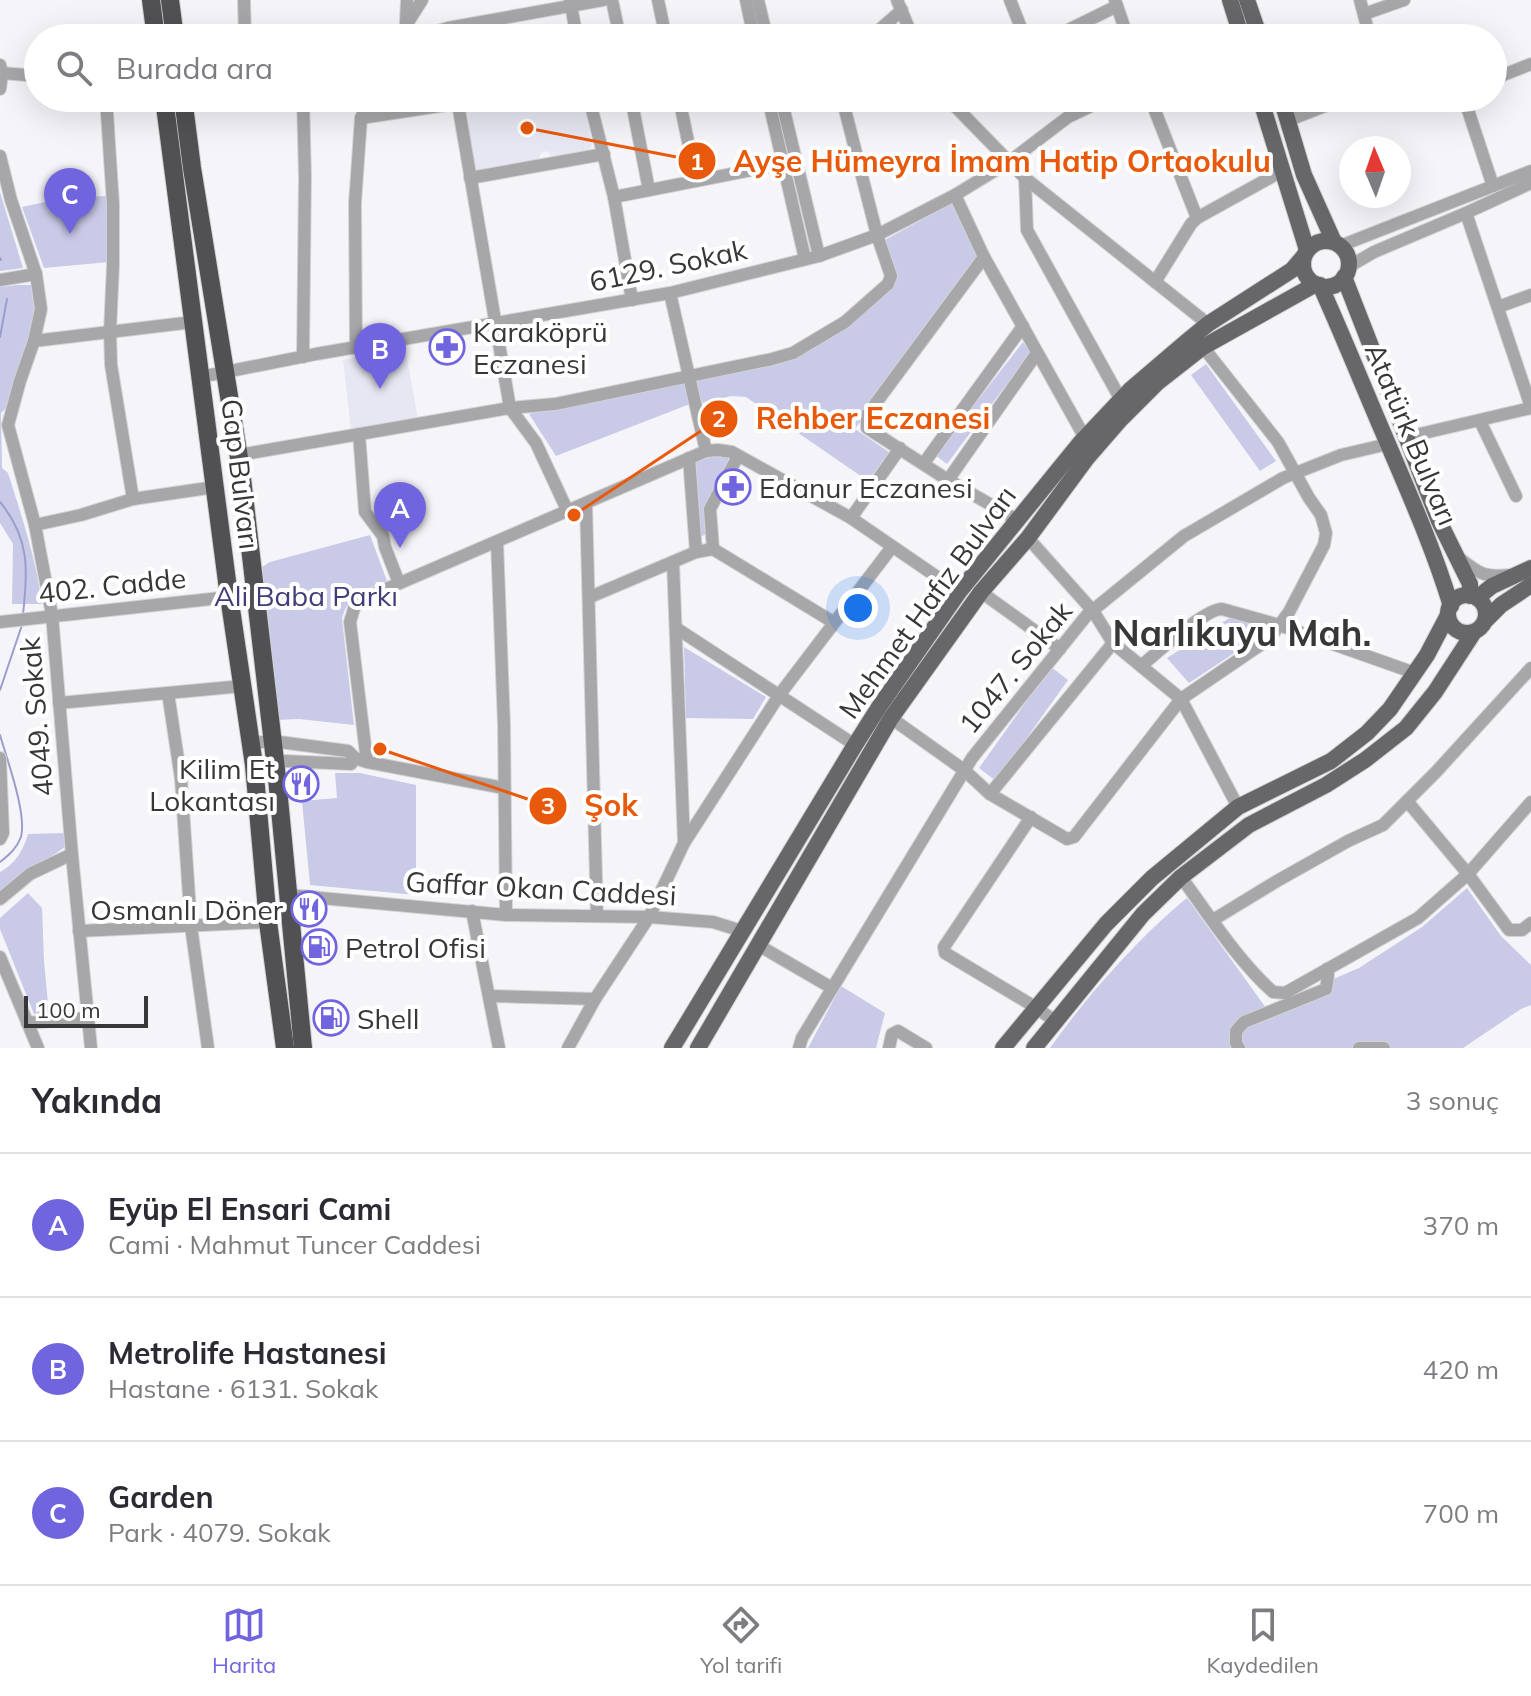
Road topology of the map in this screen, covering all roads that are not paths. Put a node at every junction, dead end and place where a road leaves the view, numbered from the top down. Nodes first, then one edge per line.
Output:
1 (151, 0) edge
2 (170, 0) edge
3 (244, 0) edge
4 (407, 0) edge
5 (422, 0) edge
6 (603, 0) edge
7 (612, 0) edge
8 (658, 0) edge
9 (746, 0) edge
10 (758, 0) edge
11 (1010, 0) edge
12 (1230, 0) edge
13 (1247, 0) edge
14 (1360, 0) edge
15 (1404, 0) edge
16 (570, 3) edge
17 (1116, 3) edge
18 (900, 5) edge
19 (1364, 14) junction
20 (154, 24) edge
21 (173, 24) edge
22 (245, 24) edge
23 (406, 24) edge
24 (407, 24) edge
25 (485, 24) edge
26 (574, 24) edge
27 (617, 24) edge
28 (663, 24) edge
29 (751, 24) edge
30 (764, 24) edge
31 (883, 24) edge
32 (907, 24) edge
33 (1019, 24) edge
34 (1078, 24) edge
35 (1123, 24) edge
36 (1241, 24) edge
37 (1246, 24) edge
38 (1366, 24) edge
39 (1531, 64) edge
40 (1, 69) edge
41 (24, 73) edge
42 (1507, 73) edge
43 (0, 89) edge
44 (107, 112) edge
45 (166, 112) edge
46 (185, 112) edge
47 (303, 112) edge
48 (364, 112) edge
49 (395, 112) edge
50 (459, 112) edge
51 (593, 112) edge
52 (634, 112) edge
53 (682, 112) edge
54 (771, 112) edge
55 (784, 112) edge
56 (846, 112) edge
57 (961, 112) edge
58 (1079, 112) edge
59 (1155, 112) edge
60 (1264, 112) edge
61 (1286, 112) edge
62 (1310, 112) edge
63 (1469, 112) edge
64 (361, 118) junction
65 (1289, 120) junction
66 (604, 154) junction
67 (0, 156) edge
68 (1009, 162) junction
69 (783, 164) junction
70 (1282, 171) junction
71 (1531, 171) edge
72 (470, 178) junction
73 (1025, 178) junction
74 (696, 180) junction
75 (1531, 183) edge
76 (1493, 186) junction
77 (649, 190) junction
78 (955, 195) junction
79 (614, 197) junction
80 (1466, 213) junction
81 (1197, 218) junction
82 (877, 235) junction
83 (1337, 244) junction
84 (1306, 253) junction
85 (819, 256) junction
86 (984, 257) junction
87 (805, 259) junction
88 (1346, 272) junction
89 (36, 274) junction
90 (0, 280) edge
91 (1155, 282) junction
92 (1318, 285) junction
93 (670, 293) junction
94 (1531, 295) edge
95 (632, 300) junction
96 (1498, 307) junction
97 (193, 322) junction
98 (496, 322) junction
99 (1208, 324) junction
100 (1023, 326) junction
101 (110, 332) junction
102 (34, 341) junction
103 (356, 347) junction
104 (1203, 347) junction
105 (1037, 353) junction
106 (303, 357) junction
107 (226, 371) junction
108 (200, 377) junction
109 (688, 377) junction
110 (1121, 400) junction
111 (510, 408) junction
112 (1531, 408) edge
113 (1480, 421) junction
114 (359, 434) junction
115 (1407, 437) junction
116 (1085, 438) junction
117 (1388, 444) junction
118 (900, 448) junction
119 (706, 451) junction
120 (239, 455) junction
121 (738, 456) junction
122 (689, 458) junction
123 (924, 463) junction
124 (1296, 474) junction
125 (948, 480) junction
126 (215, 487) junction
127 (1516, 496) dead end
128 (133, 499) junction
129 (586, 504) junction
130 (568, 512) junction
131 (851, 518) junction
132 (1017, 520) junction
133 (35, 525) junction
134 (1028, 538) junction
135 (497, 542) junction
136 (892, 547) junction
137 (713, 549) junction
138 (696, 552) junction
139 (1456, 555) junction
140 (673, 562) junction
141 (1528, 576) edge
142 (399, 583) junction
143 (959, 592) junction
144 (981, 592) junction
145 (229, 597) junction
146 (590, 597) junction
147 (1474, 597) junction
148 (1450, 610) junction
149 (1093, 611) junction
150 (52, 615) junction
151 (0, 622) edge
152 (833, 622) junction
153 (1279, 625) junction
154 (1480, 626) junction
155 (676, 628) junction
156 (1113, 643) junction
157 (1060, 649) junction
158 (1141, 666) junction
159 (1531, 668) edge
160 (1415, 673) junction
161 (243, 686) junction
162 (168, 693) junction
163 (780, 694) junction
164 (1181, 699) junction
165 (59, 703) junction
166 (891, 718) junction
167 (272, 741) junction
168 (251, 743) junction
169 (855, 745) junction
170 (0, 758) edge
171 (361, 760) junction
172 (275, 762) junction
173 (254, 765) junction
174 (964, 770) junction
175 (504, 788) junction
176 (990, 794) junction
177 (1407, 801) junction
178 (1531, 802) edge
179 (1238, 807) junction
180 (1031, 817) junction
181 (0, 839) edge
182 (684, 843) junction
183 (72, 854) junction
184 (1468, 874) junction
185 (1181, 877) junction
186 (288, 895) junction
187 (0, 899) edge
188 (472, 911) junction
189 (506, 915) junction
190 (597, 916) junction
191 (649, 917) junction
192 (1213, 920) junction
193 (268, 922) junction
194 (1531, 923) edge
195 (191, 926) junction
196 (79, 931) junction
197 (742, 931) junction
198 (758, 945) junction
199 (0, 957) edge
200 (1327, 969) junction
201 (832, 988) junction
202 (489, 996) junction
203 (595, 999) junction
204 (1035, 1007) junction
205 (88, 1018) junction
206 (1055, 1021) junction
207 (27, 1023) junction
208 (38, 1048) edge
209 (91, 1048) edge
210 (208, 1048) edge
211 (285, 1048) edge
212 (303, 1048) edge
213 (499, 1048) edge
214 (568, 1048) edge
215 (672, 1048) edge
216 (698, 1048) edge
217 (799, 1048) edge
218 (889, 1048) edge
219 (926, 1048) edge
220 (1003, 1048) edge
221 (1034, 1048) edge
222 (1239, 1048) edge
223 (1359, 1048) edge
224 (1384, 1048) edge

1 - 20 highway
2 - 21 highway
3 - 22 street
4 - 23 street
5 - 24 street
6 - 16 street
7 - 27 street
8 - 28 street
9 - 29 street
10 - 30 street
11 - 33 street
12 - 36 main road
13 - 37 main road
14 - 19 street
15 - 19 street
16 - 25 street
16 - 26 street
17 - 34 street
17 - 35 street
18 - 31 street
18 - 32 street
19 - 38 street
39 - 42 street
40 - 41 street
40 - 43 street
44 - 101 street
45 - 97 highway, Gap Bulvarı
46 - 107 highway, Gap Bulvarı
47 - 106 street
48 - 64 street
49 - 64 street
50 - 72 street
51 - 66 street
52 - 77 street
53 - 74 street
54 - 69 street
55 - 85 street
56 - 82 street
57 - 68 street
58 - 68 street, 6129. Sokak
59 - 81 street
60 - 70 main road
61 - 65 main road
62 - 65 street
63 - 76 street
64 - 103 street
65 - 83 main road
66 - 72 street
66 - 79 street
67 - 89 street, 4049. Sokak
68 - 73 street
68 - 78 street, 6129. Sokak
69 - 74 street
69 - 87 street
70 - 81 street
70 - 84 main road
71 - 76 street
72 - 98 street
73 - 91 street
73 - 110 street
74 - 77 street
75 - 80 street
76 - 83 street
77 - 79 street
78 - 82 street, 6129. Sokak
78 - 86 street
79 - 95 street
80 - 88 street
80 - 96 street
81 - 91 street
82 - 85 street, 6129. Sokak
82 - 109 street
83 - 84 main road
83 - 88 main road
84 - 92 main road
84 - 99 main road, Mehmet Hafız Bulvarı
85 - 87 street, 6129. Sokak
86 - 100 street
86 - 118 street
87 - 93 street, 6129. Sokak
88 - 92 main road
88 - 115 main road, Atatürk Bulvarı
89 - 90 street
89 - 102 street, 4049. Sokak
91 - 99 street
92 - 104 main road, Mehmet Hafız Bulvarı
92 - 117 main road, Atatürk Bulvarı
93 - 95 street, 6129. Sokak
93 - 109 street
94 - 96 street
95 - 98 street, 6129. Sokak
96 - 112 street
97 - 101 street
97 - 108 highway, Gap Bulvarı
98 - 103 street, 6129. Sokak
98 - 111 street
99 - 110 main road, Mehmet Hafız Bulvarı
100 - 105 street
100 - 123 street
101 - 102 street
101 - 128 street
102 - 133 street, 4049. Sokak
103 - 106 street, 6129. Sokak
104 - 124 street
104 - 134 main road, Mehmet Hafız Bulvarı
105 - 116 street
105 - 125 street
106 - 107 street, 6129. Sokak
107 - 108 street, 6129. Sokak
107 - 120 highway, Gap Bulvarı
108 - 126 highway, Gap Bulvarı
109 - 111 street
109 - 119 street
110 - 116 main road, Mehmet Hafız Bulvarı
111 - 114 street
111 - 130 street
112 - 113 street
113 - 115 street
113 - 127 street
114 - 120 street
114 - 142 street
115 - 139 main road, Atatürk Bulvarı
116 - 132 main road, Mehmet Hafız Bulvarı
117 - 124 street, 1047. Sokak
117 - 148 main road, Atatürk Bulvarı
118 - 123 street
118 - 131 street
119 - 121 street
119 - 122 street
120 - 167 highway, Gap Bulvarı
121 - 131 street
121 - 137 street
122 - 129 street
122 - 138 street
123 - 125 street
124 - 149 street, 1047. Sokak
124 - 153 street
125 - 132 street
126 - 128 street
126 - 145 highway, Gap Bulvarı
128 - 133 street
129 - 130 street
129 - 146 street
130 - 135 street
131 - 136 street
132 - 143 main road, Mehmet Hafız Bulvarı
133 - 150 street, 4049. Sokak
134 - 144 main road, Mehmet Hafız Bulvarı
134 - 149 street
135 - 142 street
135 - 175 street
136 - 143 street
136 - 152 street
137 - 138 street
137 - 152 street
138 - 140 street
139 - 141 street
139 - 147 main road, Atatürk Bulvarı
140 - 146 street
140 - 155 street
141 - 147 main road
141 - 154 main road
142 - 171 street
143 - 169 main road, Mehmet Hafız Bulvarı
144 - 157 street
144 - 166 main road, Mehmet Hafız Bulvarı
145 - 150 street, 402. Cadde
145 - 161 highway, Gap Bulvarı
146 - 190 street
147 - 148 main road
147 - 154 main road
148 - 154 main road
148 - 160 main road
149 - 156 street
149 - 157 street, 1047. Sokak
150 - 151 street, 402. Cadde
150 - 165 street, 4049. Sokak
152 - 163 street
153 - 158 street
153 - 160 street
153 - 164 street
154 - 185 main road
155 - 163 street
155 - 182 street
156 - 158 street
156 - 176 street
157 - 174 street, 1047. Sokak
158 - 164 street
159 - 177 street
160 - 179 main road
161 - 162 street
161 - 168 highway, Gap Bulvarı
162 - 165 street
162 - 195 street
163 - 169 street
163 - 182 street
164 - 179 street
164 - 180 street
165 - 183 street, 4049. Sokak
166 - 174 street
166 - 198 main road, Mehmet Hafız Bulvarı
167 - 168 street
167 - 171 street
167 - 172 highway, Gap Bulvarı
168 - 173 highway, Gap Bulvarı
169 - 197 main road, Mehmet Hafız Bulvarı
170 - 181 street
171 - 172 street
171 - 175 street
172 - 173 street
172 - 186 highway, Gap Bulvarı
173 - 193 highway, Gap Bulvarı
174 - 176 street
174 - 201 street, 1047. Sokak
175 - 189 street
176 - 180 street
177 - 184 street
177 - 192 street
178 - 184 street
179 - 204 main road
180 - 204 street
182 - 191 street
183 - 187 street
183 - 196 street, 4049. Sokak
184 - 194 street
184 - 200 street
185 - 192 street
185 - 206 main road
186 - 188 street, Gaffar Okan Caddesi
186 - 212 highway, Gap Bulvarı
188 - 189 street, Gaffar Okan Caddesi
188 - 202 street
189 - 190 street, Gaffar Okan Caddesi
190 - 191 street, Gaffar Okan Caddesi
191 - 197 street, Gaffar Okan Caddesi
191 - 203 street
192 - 200 street
193 - 195 street
193 - 211 highway, Gap Bulvarı
195 - 196 street
195 - 210 street
196 - 205 street, 4049. Sokak
197 - 215 main road, Mehmet Hafız Bulvarı
198 - 201 street
198 - 216 main road, Mehmet Hafız Bulvarı
199 - 207 street
200 - 222 street
201 - 217 street, 1047. Sokak
202 - 203 street
202 - 213 street
203 - 214 street
204 - 206 street
204 - 220 main road
205 - 207 street
205 - 209 street, 4049. Sokak
206 - 221 main road
207 - 208 street
218 - 219 street
223 - 224 street

